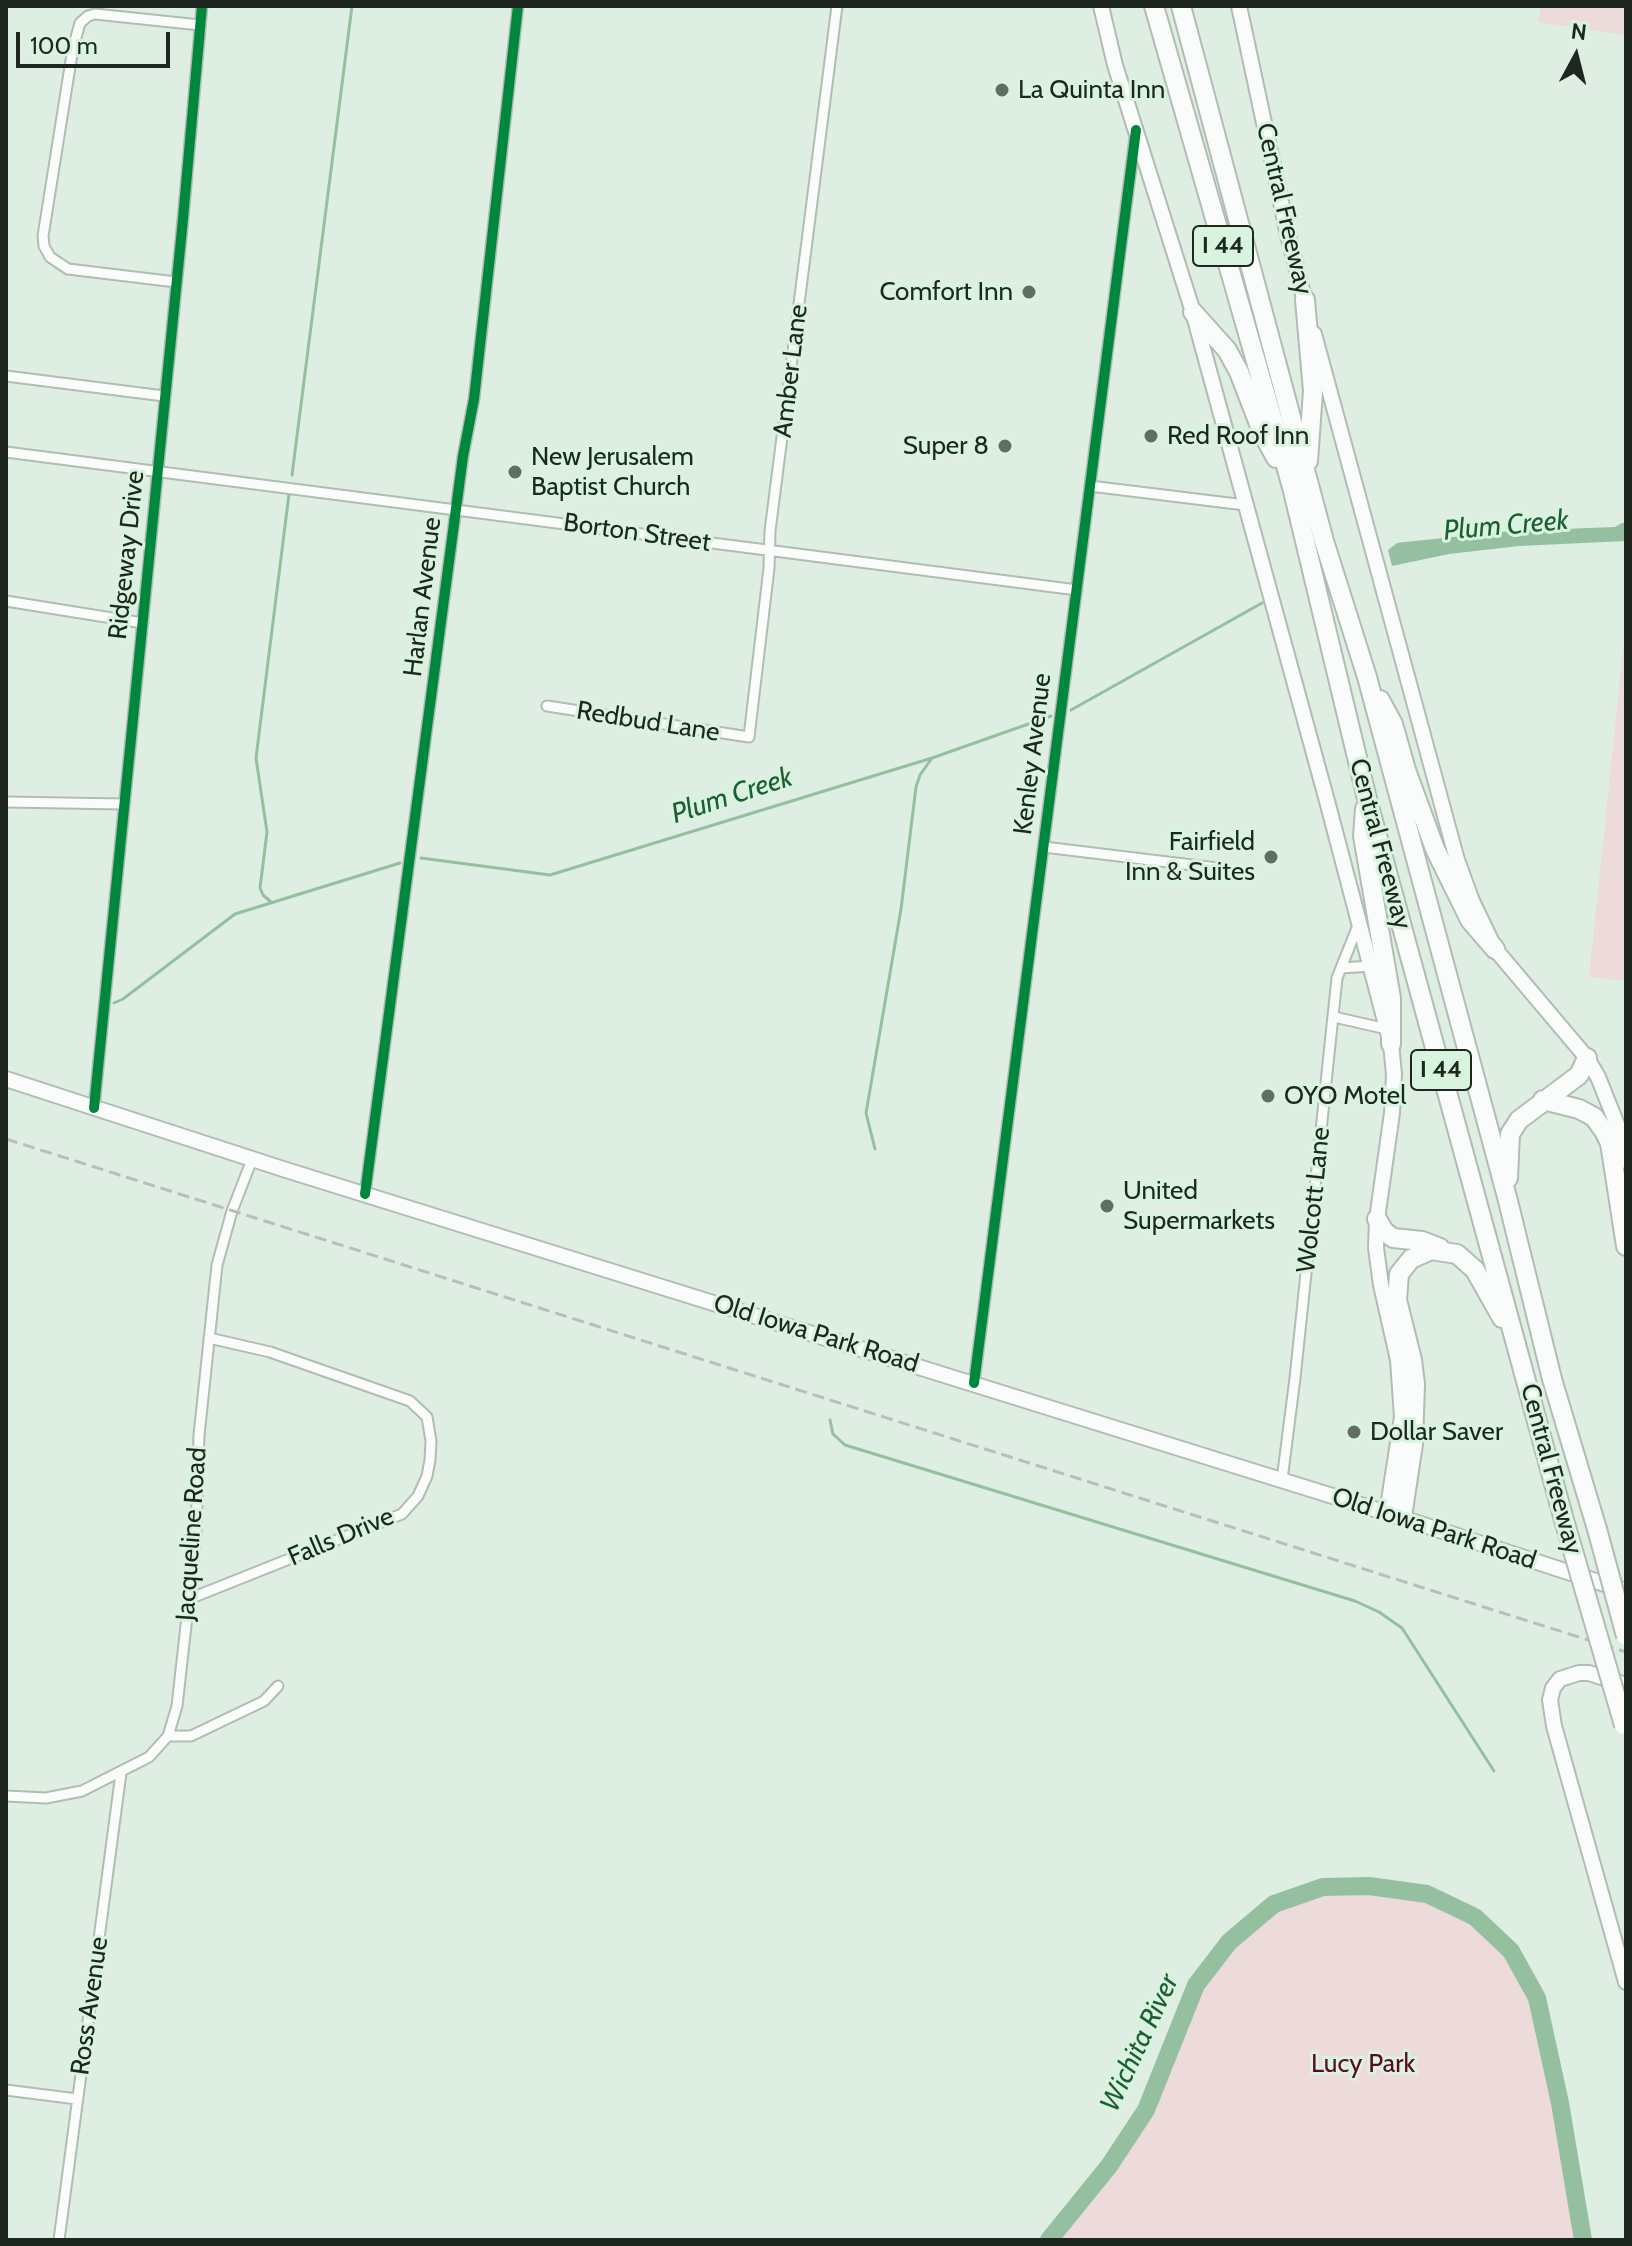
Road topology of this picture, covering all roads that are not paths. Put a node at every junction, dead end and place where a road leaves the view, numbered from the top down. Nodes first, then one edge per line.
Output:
1 (202, 6) edge
2 (518, 6) edge
3 (837, 6) edge
4 (1101, 6) edge
5 (1154, 6) edge
6 (1181, 6) edge
7 (1239, 6) edge
8 (200, 25) junction
9 (1136, 130) junction
10 (176, 282) junction
11 (1305, 300) junction
12 (1193, 312) junction
13 (6, 376) edge
14 (164, 396) junction
15 (6, 452) edge
16 (158, 471) junction
17 (1299, 481) junction
18 (1090, 486) junction
19 (1245, 505) junction
20 (457, 510) junction
21 (769, 552) junction
22 (1077, 590) junction
23 (6, 601) edge
24 (143, 623) junction
25 (1367, 677) junction
26 (547, 706) dead end
27 (749, 737) joint
28 (1367, 799) junction
29 (6, 802) edge
30 (123, 804) junction
31 (1044, 847) junction
32 (1217, 868) dead end
33 (1359, 923) junction
34 (1495, 949) junction
35 (1371, 966) junction
36 (1341, 968) junction
37 (1334, 1017) junction
38 (1389, 1036) junction
39 (1587, 1058) junction
40 (6, 1079) edge
41 (1543, 1100) junction
42 (94, 1108) junction
43 (253, 1157) junction
44 (1626, 1161) edge
45 (365, 1194) junction
46 (1507, 1197) junction
47 (1377, 1219) junction
48 (1626, 1246) edge
49 (1447, 1251) junction
50 (209, 1338) junction
51 (1516, 1341) junction
52 (974, 1383) junction
53 (1282, 1480) junction
54 (1395, 1515) junction
55 (1626, 1591) edge
56 (189, 1599) junction
57 (1626, 1636) edge
58 (1626, 1685) edge
59 (278, 1686) dead end
60 (1625, 1730) edge
61 (168, 1736) junction
62 (121, 1773) junction
63 (6, 1796) edge
64 (1626, 1982) edge
65 (6, 2090) edge
66 (77, 2099) junction
67 (59, 2240) edge

1 - 8 street, Ridgeway Drive
2 - 20 street, Harlan Avenue
3 - 21 street, Amber Lane
4 - 9 main road, Central Freeway
5 - 17 highway, Central Freeway / I 44
6 - 17 highway, Central Freeway / I 44
7 - 11 main road, Central Freeway
8 - 10 street, Ridgeway Drive
8 - 10 street
9 - 12 main road, Central Freeway
9 - 18 street, Kenley Avenue
10 - 14 street, Ridgeway Drive
11 - 17 highway
11 - 34 main road, Central Freeway
12 - 17 highway
12 - 19 main road, Central Freeway
13 - 14 street
14 - 16 street, Ridgeway Drive
15 - 16 street, Borton Street
16 - 20 street, Borton Street
16 - 24 street, Ridgeway Drive
17 - 25 highway, Central Freeway / I 44
17 - 28 highway, Central Freeway / I 44
18 - 19 street
18 - 22 street, Kenley Avenue
19 - 33 main road, Central Freeway
20 - 21 street, Borton Street
20 - 45 street, Harlan Avenue
21 - 22 street, Borton Street
21 - 27 street, Amber Lane
22 - 31 street, Kenley Avenue
23 - 24 street
24 - 30 street, Ridgeway Drive
25 - 34 highway
25 - 46 highway, Central Freeway / I 44
26 - 27 street, Redbud Lane
28 - 38 highway
28 - 51 highway, Central Freeway / I 44
29 - 30 street
30 - 42 street, Ridgeway Drive
31 - 32 street
31 - 52 street, Kenley Avenue
33 - 35 main road, Central Freeway
33 - 36 street, Wolcott Lane
34 - 39 main road, Central Freeway
35 - 36 street
35 - 38 main road, Central Freeway
36 - 37 street, Wolcott Lane
37 - 38 street
37 - 53 street, Wolcott Lane
38 - 47 main road, Central Freeway
39 - 41 highway
39 - 44 main road, Central Freeway
40 - 42 main road, Old Iowa Park Road
41 - 46 highway
41 - 48 highway
42 - 43 main road, Old Iowa Park Road
43 - 45 main road, Old Iowa Park Road
43 - 50 street, Jacqueline Road
45 - 52 main road, Old Iowa Park Road
46 - 57 highway, Central Freeway / I 44, bridge
47 - 49 highway
47 - 54 main road, Central Freeway
49 - 51 highway
49 - 54 highway
50 - 56 street, Jacqueline Road
50 - 56 street, Falls Drive
51 - 60 highway, Central Freeway / I 44, bridge
52 - 53 main road, Old Iowa Park Road
53 - 54 main road, Old Iowa Park Road
54 - 55 main road, Old Iowa Park Road
56 - 61 street, Jacqueline Road
58 - 64 main road
59 - 61 street
61 - 62 street
62 - 63 street
62 - 66 street, Ross Avenue
65 - 66 street
66 - 67 street, Ross Avenue

